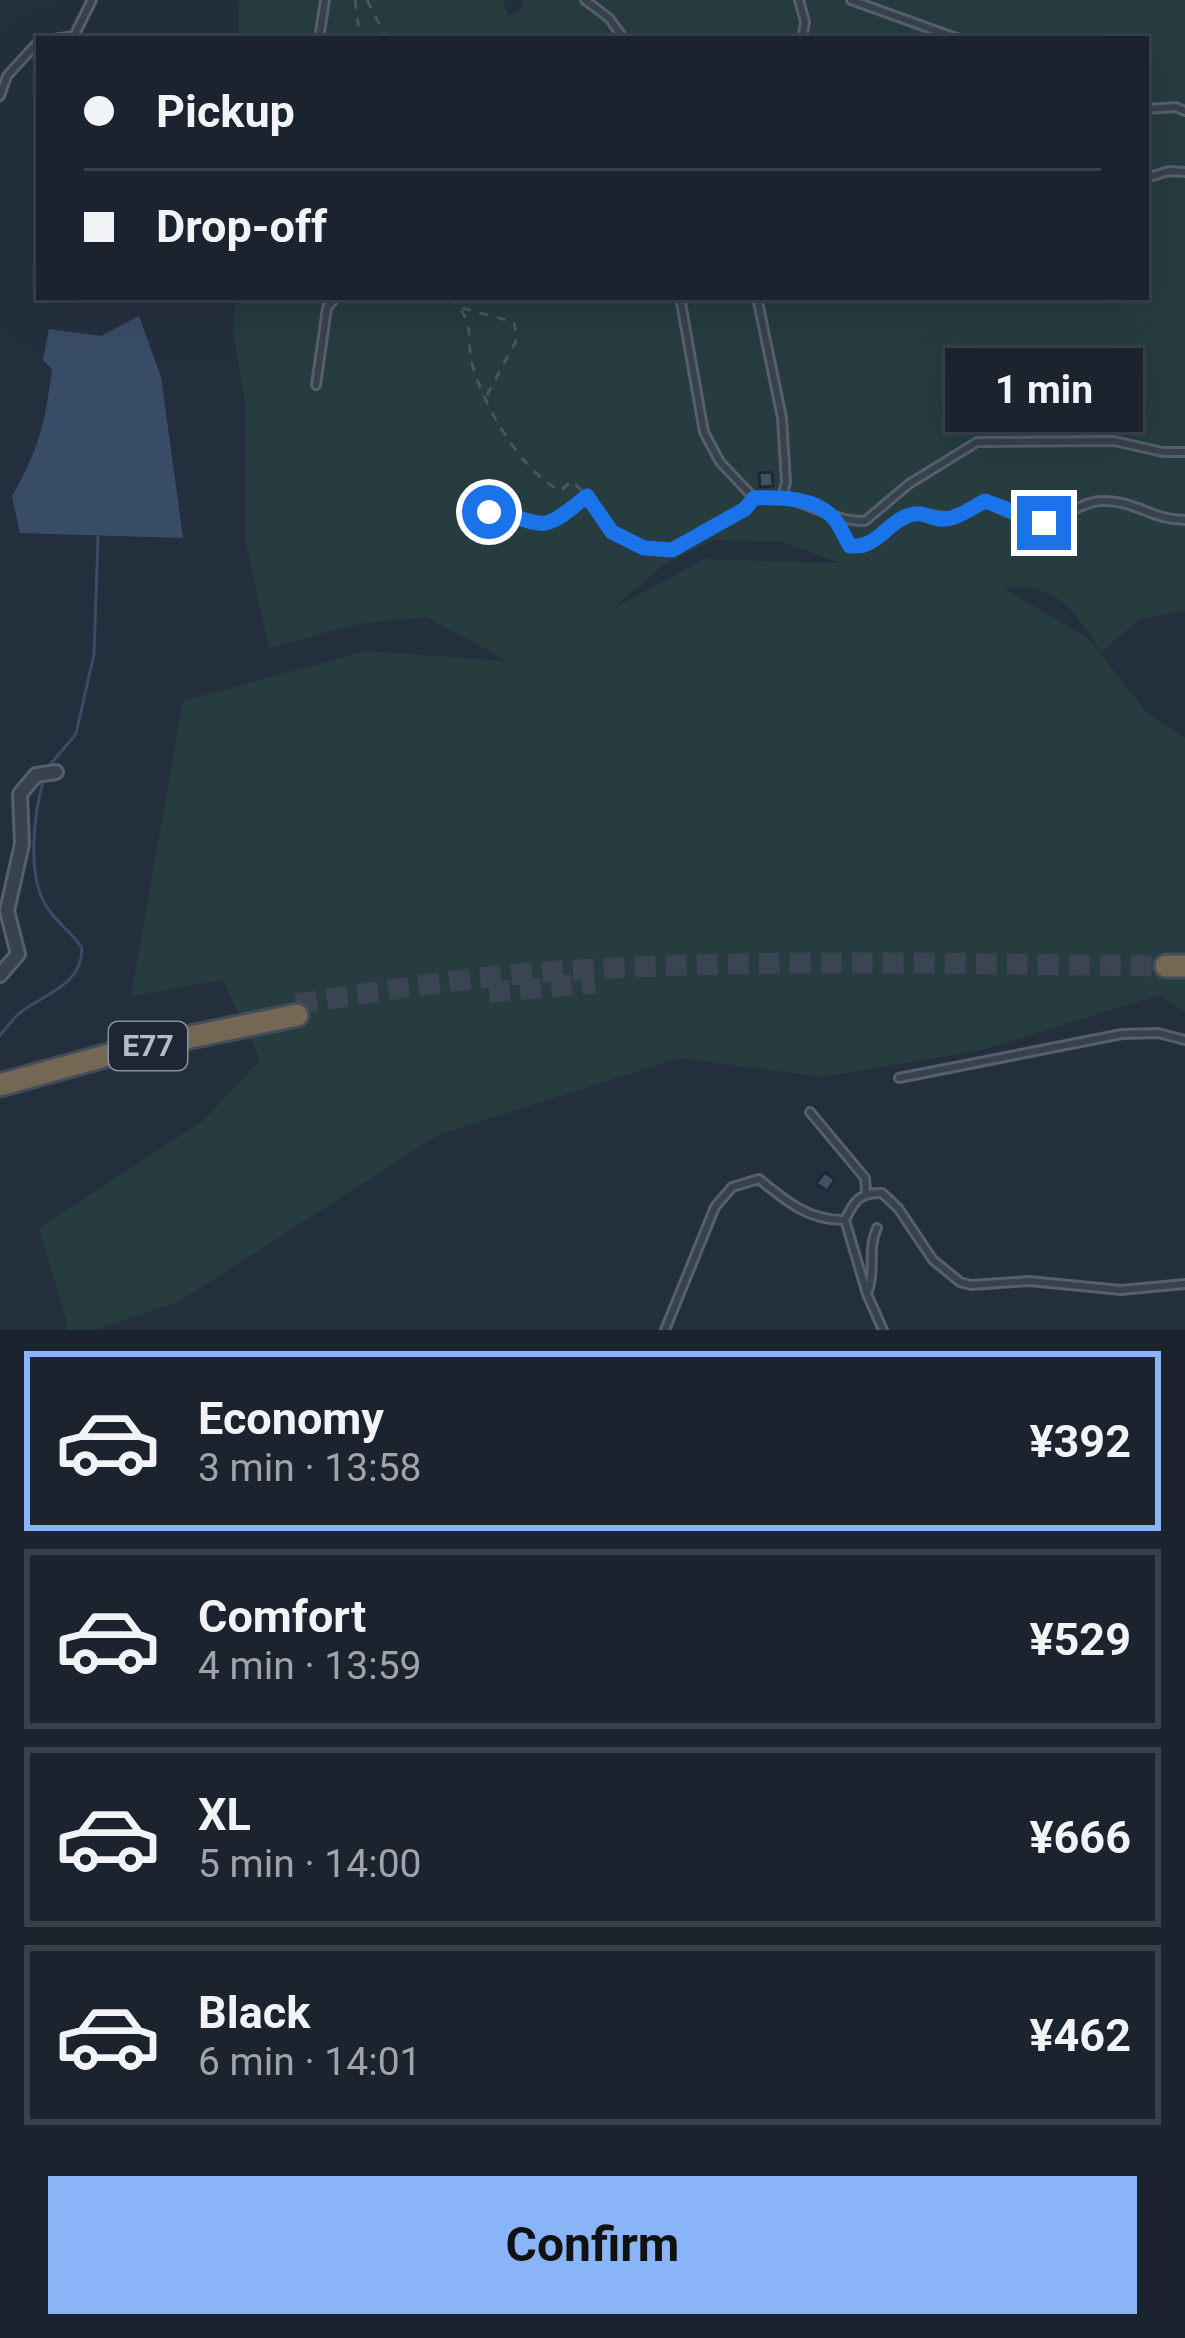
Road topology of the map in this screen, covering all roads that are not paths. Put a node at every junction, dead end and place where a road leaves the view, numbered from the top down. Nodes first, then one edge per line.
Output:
1 (92, 0) edge
2 (325, 0) edge
3 (585, 0) edge
4 (799, 0) edge
5 (851, 0) edge
6 (74, 36) edge
7 (319, 36) edge
8 (622, 36) edge
9 (803, 36) edge
10 (951, 36) edge
11 (36, 44) edge
12 (0, 96) edge
13 (1149, 109) edge
14 (1185, 111) edge
15 (1185, 172) edge
16 (1149, 177) edge
17 (334, 300) edge
18 (681, 300) edge
19 (758, 300) edge
20 (316, 385) dead end
21 (1185, 452) edge
22 (782, 497) junction
23 (754, 498) junction
24 (470, 505) dead end
25 (835, 520) junction
26 (1185, 520) edge
27 (56, 772) dead end
28 (0, 975) edge
29 (1185, 1040) edge
30 (0, 1074) edge
31 (899, 1078) dead end
32 (0, 1085) edge
33 (810, 1112) dead end
34 (866, 1192) junction
35 (845, 1220) junction
36 (877, 1228) dead end
37 (1185, 1284) edge
38 (867, 1294) junction
39 (665, 1330) edge
40 (883, 1330) edge

1 - 6 lane
2 - 7 lane
3 - 8 lane
4 - 9 lane
5 - 10 lane
11 - 12 lane
13 - 14 lane
15 - 16 lane
17 - 20 lane
18 - 23 lane
19 - 22 lane
21 - 25 lane
22 - 23 lane
22 - 25 lane
23 - 24 lane
25 - 26 lane
27 - 28 street
29 - 31 lane
30 - 32 highway, E77
33 - 34 lane
34 - 35 lane
34 - 37 lane
35 - 38 lane
35 - 39 lane
36 - 38 lane
38 - 40 lane

